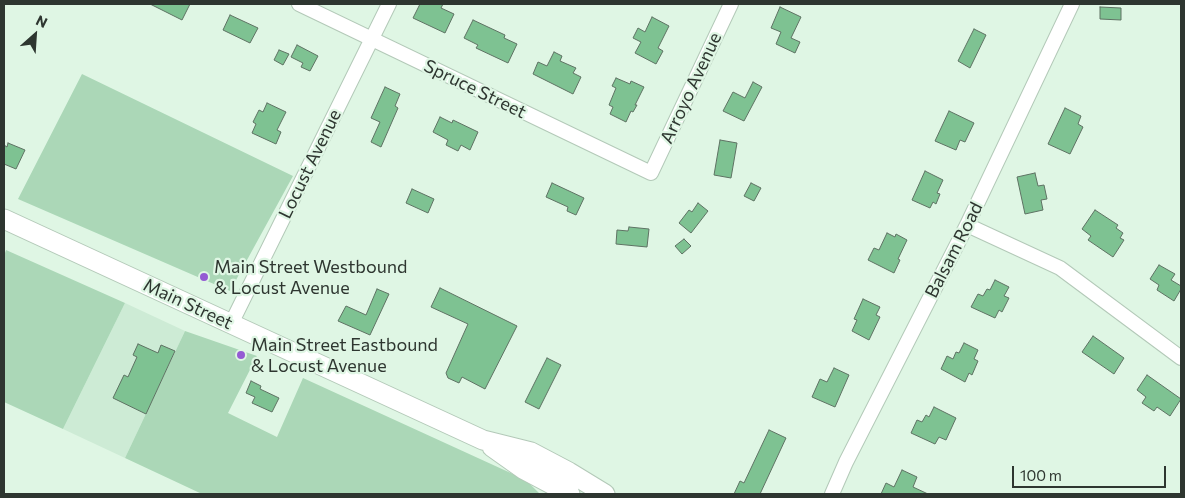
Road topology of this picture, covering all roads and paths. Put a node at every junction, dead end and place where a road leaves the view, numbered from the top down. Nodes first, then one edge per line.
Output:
1 (299, 4) edge
2 (389, 4) edge
3 (731, 4) edge
4 (1072, 4) edge
5 (372, 39) junction
6 (651, 173) joint
7 (4, 220) edge
8 (967, 225) junction
9 (231, 324) junction
10 (1181, 358) edge
11 (480, 439) junction
12 (570, 494) edge
13 (605, 494) edge
14 (832, 494) edge

1 - 5 street, Spruce Street
2 - 5 street, Locust Avenue
3 - 6 street, Arroyo Avenue
4 - 8 street, Balsam Road
5 - 6 street, Spruce Street
5 - 9 street, Locust Avenue
7 - 9 main road, Main Street
8 - 10 street
8 - 14 street, Balsam Road
9 - 11 main road, Main Street
11 - 12 main road, Main Street
11 - 13 main road, Main Street

